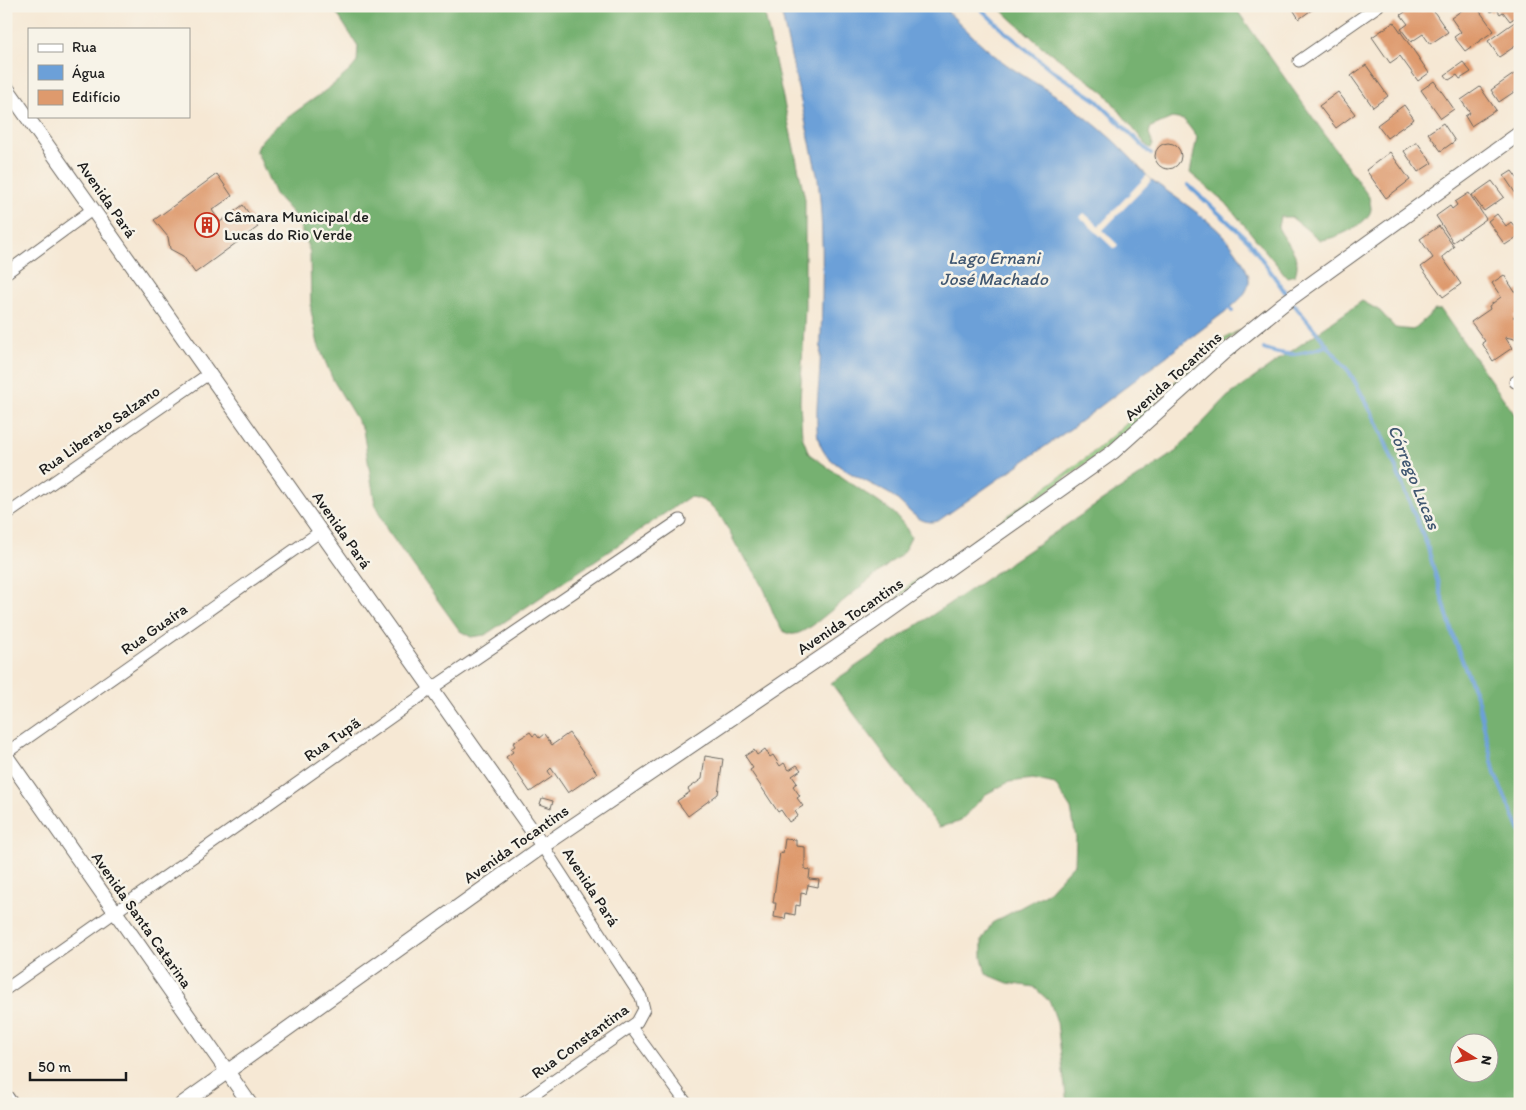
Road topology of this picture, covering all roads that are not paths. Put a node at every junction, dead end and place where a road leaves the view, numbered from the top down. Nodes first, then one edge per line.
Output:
1 (1378, 6) edge
2 (1299, 61) dead end
3 (6, 87) edge
4 (1520, 133) edge
5 (92, 209) junction
6 (6, 273) edge
7 (210, 373) junction
8 (6, 515) edge
9 (680, 520) dead end
10 (321, 530) junction
11 (431, 689) junction
12 (6, 754) edge
13 (543, 846) junction
14 (115, 912) junction
15 (6, 989) edge
16 (641, 997) joint
17 (631, 1027) junction
18 (227, 1071) junction
19 (6, 1097) edge
20 (11, 1104) edge
21 (182, 1104) edge
22 (250, 1104) edge
23 (521, 1104) edge
24 (687, 1104) edge

1 - 2 street
3 - 5 street, Avenida Pará
4 - 13 street, Avenida Tocantins
5 - 6 street
5 - 7 street, Avenida Pará
7 - 8 street, Rua Liberato Salzano
7 - 10 street, Avenida Pará
9 - 11 street, Rua Tupã
10 - 11 street, Avenida Pará
10 - 12 street, Rua Guaíra
11 - 13 street, Avenida Pará
11 - 14 street, Rua Tupã
12 - 14 street, Avenida Santa Catarina
13 - 16 street, Avenida Pará
13 - 18 street, Avenida Tocantins
14 - 15 street, Rua Tupã
14 - 18 street, Avenida Santa Catarina
16 - 17 street, Rua Constantina
17 - 23 street, Rua Constantina
17 - 24 street
18 - 21 street, Avenida Tocantins
18 - 22 street, Avenida Santa Catarina
19 - 20 street

